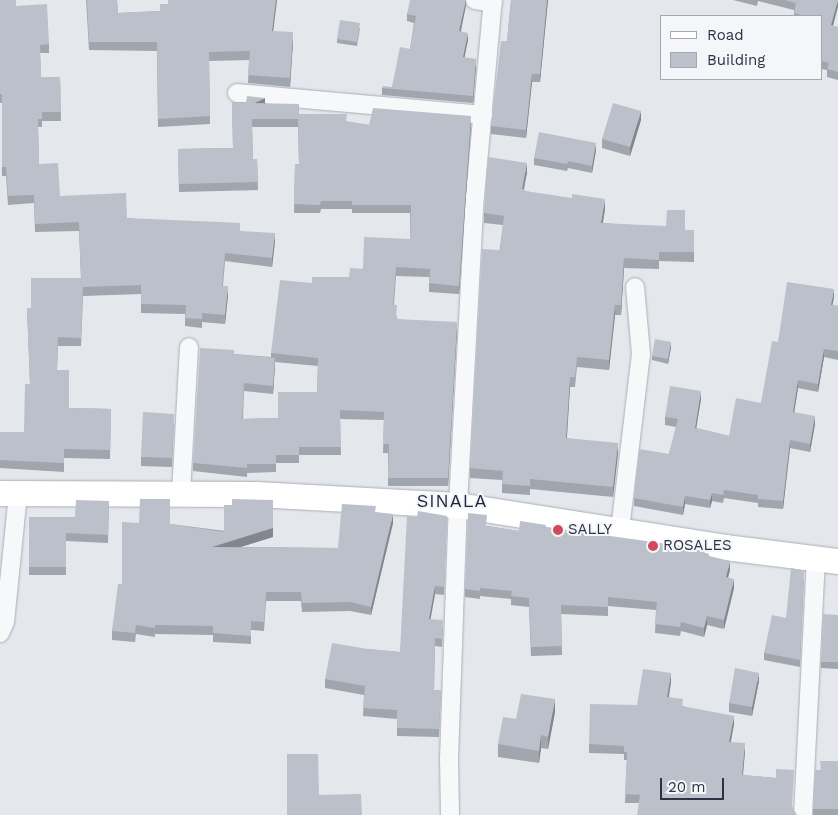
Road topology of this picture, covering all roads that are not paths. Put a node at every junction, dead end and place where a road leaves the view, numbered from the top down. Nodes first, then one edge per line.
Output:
1 (474, 0) edge
2 (493, 2) edge
3 (237, 93) dead end
4 (482, 115) junction
5 (635, 287) dead end
6 (189, 347) dead end
7 (9, 493) edge
8 (181, 494) junction
9 (458, 505) junction
10 (620, 530) junction
11 (827, 560) edge
12 (0, 633) edge
13 (450, 815) edge
14 (803, 815) edge

1 - 2 street
2 - 4 street
3 - 4 street
4 - 9 street
5 - 10 street
6 - 8 street
7 - 8 street
7 - 12 street
8 - 9 street
9 - 10 street
9 - 13 street
10 - 11 street
11 - 14 street

